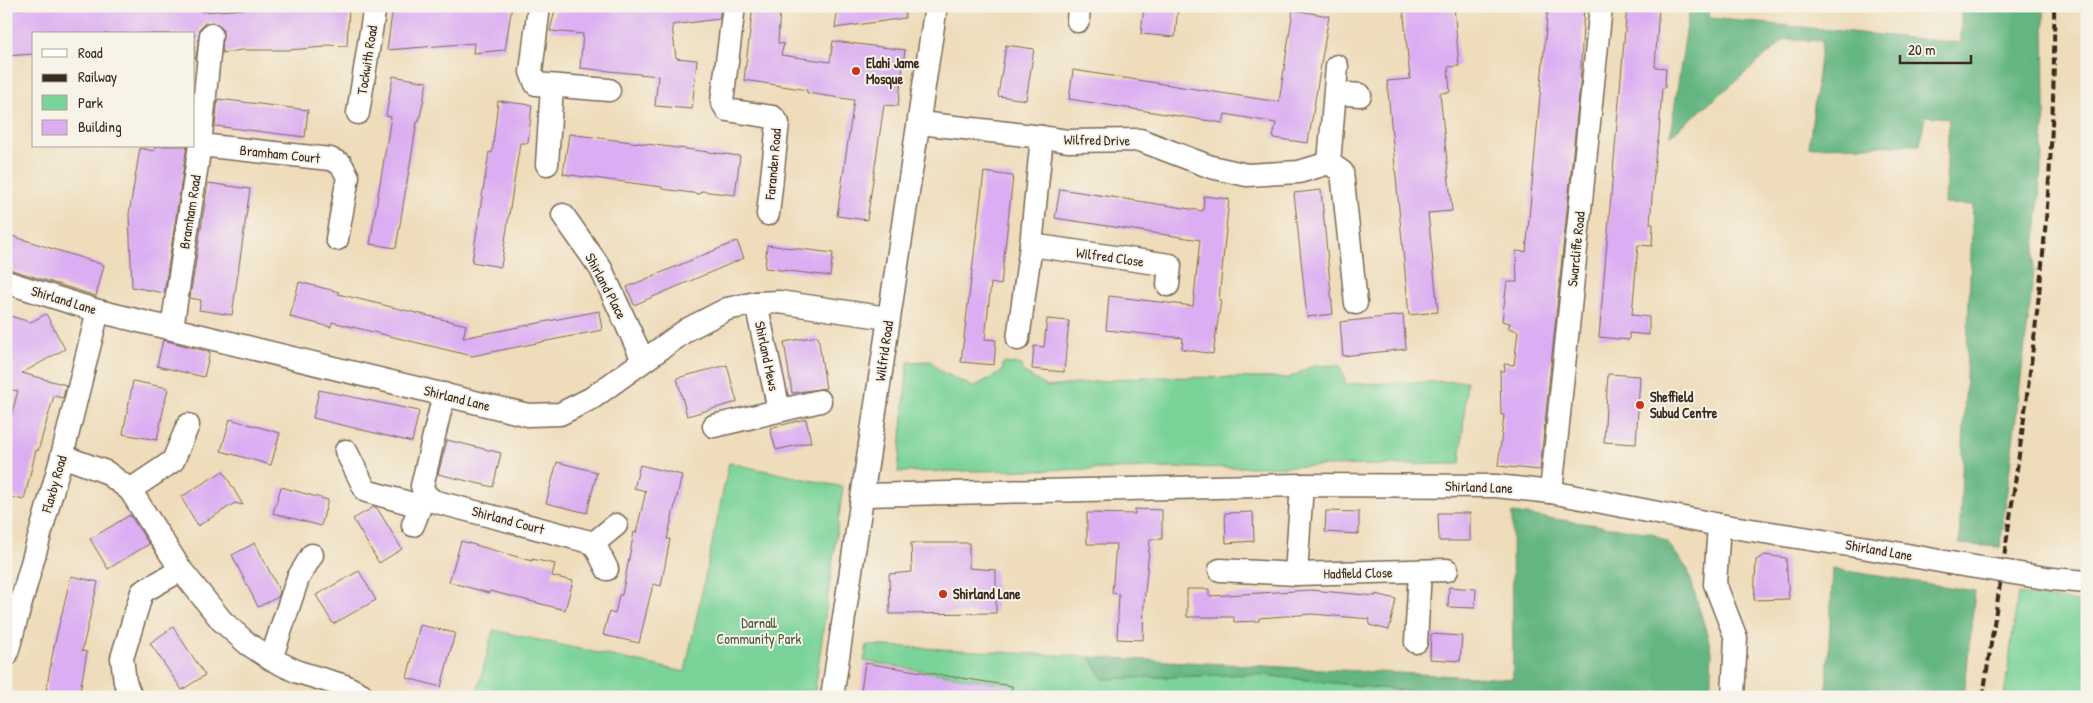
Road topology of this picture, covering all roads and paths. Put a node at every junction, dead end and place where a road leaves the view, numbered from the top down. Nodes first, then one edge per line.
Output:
1 (375, 6) edge
2 (539, 6) edge
3 (734, 6) edge
4 (936, 6) edge
5 (1601, 6) edge
6 (211, 35) dead end
7 (1337, 66) dead end
8 (552, 86) junction
9 (609, 90) dead end
10 (1336, 94) junction
11 (1360, 95) dead end
12 (358, 113) dead end
13 (920, 123) junction
14 (1042, 137) junction
15 (200, 145) junction
16 (1329, 163) junction
17 (547, 164) dead end
18 (768, 214) dead end
19 (563, 215) dead end
20 (337, 239) dead end
21 (1031, 245) junction
22 (6, 282) edge
23 (1168, 285) dead end
24 (756, 303) junction
25 (1356, 303) dead end
26 (98, 311) junction
27 (888, 318) junction
28 (172, 328) junction
29 (1018, 339) dead end
30 (643, 360) junction
31 (444, 394) junction
32 (820, 401) dead end
33 (779, 410) junction
34 (188, 425) dead end
35 (714, 426) dead end
36 (346, 451) dead end
37 (62, 456) junction
38 (1302, 485) junction
39 (130, 490) junction
40 (1551, 492) junction
41 (864, 495) junction
42 (419, 508) junction
43 (616, 525) dead end
44 (1719, 525) junction
45 (594, 543) junction
46 (312, 555) dead end
47 (607, 568) dead end
48 (181, 570) junction
49 (1220, 570) dead end
50 (1447, 570) dead end
51 (1420, 571) junction
52 (1296, 574) junction
53 (2087, 582) edge
54 (1416, 642) dead end
55 (6, 656) edge
56 (270, 659) junction
57 (131, 697) edge
58 (362, 697) edge
59 (832, 697) edge
60 (1733, 697) edge

1 - 12 street, Tockwith Road
2 - 8 street
3 - 18 street, Faranden Road
4 - 13 street, Wilfrid Road
5 - 40 street, Swarcliffe Road
6 - 15 street, Bramham Road
7 - 10 street
8 - 9 street
8 - 17 street
10 - 11 street
10 - 16 street
13 - 14 street, Wilfred Drive
13 - 27 street, Wilfrid Road
14 - 16 street, Wilfred Drive
14 - 21 street
15 - 20 street, Bramham Court
15 - 28 street, Bramham Road
16 - 25 street
19 - 30 street, Shirland Place
21 - 23 street, Wilfred Close
21 - 29 street
22 - 26 street, Shirland Lane
24 - 27 street, Shirland Lane
24 - 30 street, Shirland Lane
24 - 33 street, Shirland Mews
26 - 28 street, Shirland Lane
26 - 37 street, Flaxby Road
27 - 41 street, Wilfrid Road
28 - 31 street, Shirland Lane
30 - 31 street, Shirland Lane
31 - 42 street
32 - 33 street, Shirland Mews
33 - 35 street, Shirland Mews
34 - 39 street
36 - 42 street, Shirland Court
37 - 39 street
37 - 55 street, Flaxby Road
38 - 40 street, Shirland Lane
38 - 41 street, Shirland Lane
38 - 52 street
39 - 48 street
40 - 44 street, Shirland Lane
41 - 59 street, Wilfrid Road
42 - 45 street, Shirland Court
43 - 45 street
44 - 53 street, Shirland Lane, bridge
44 - 60 street
45 - 47 street
46 - 56 street
48 - 56 street
48 - 57 street
49 - 52 street, Hadfield Close
50 - 51 street, Hadfield Close
51 - 52 street, Hadfield Close
51 - 54 street
56 - 58 street

